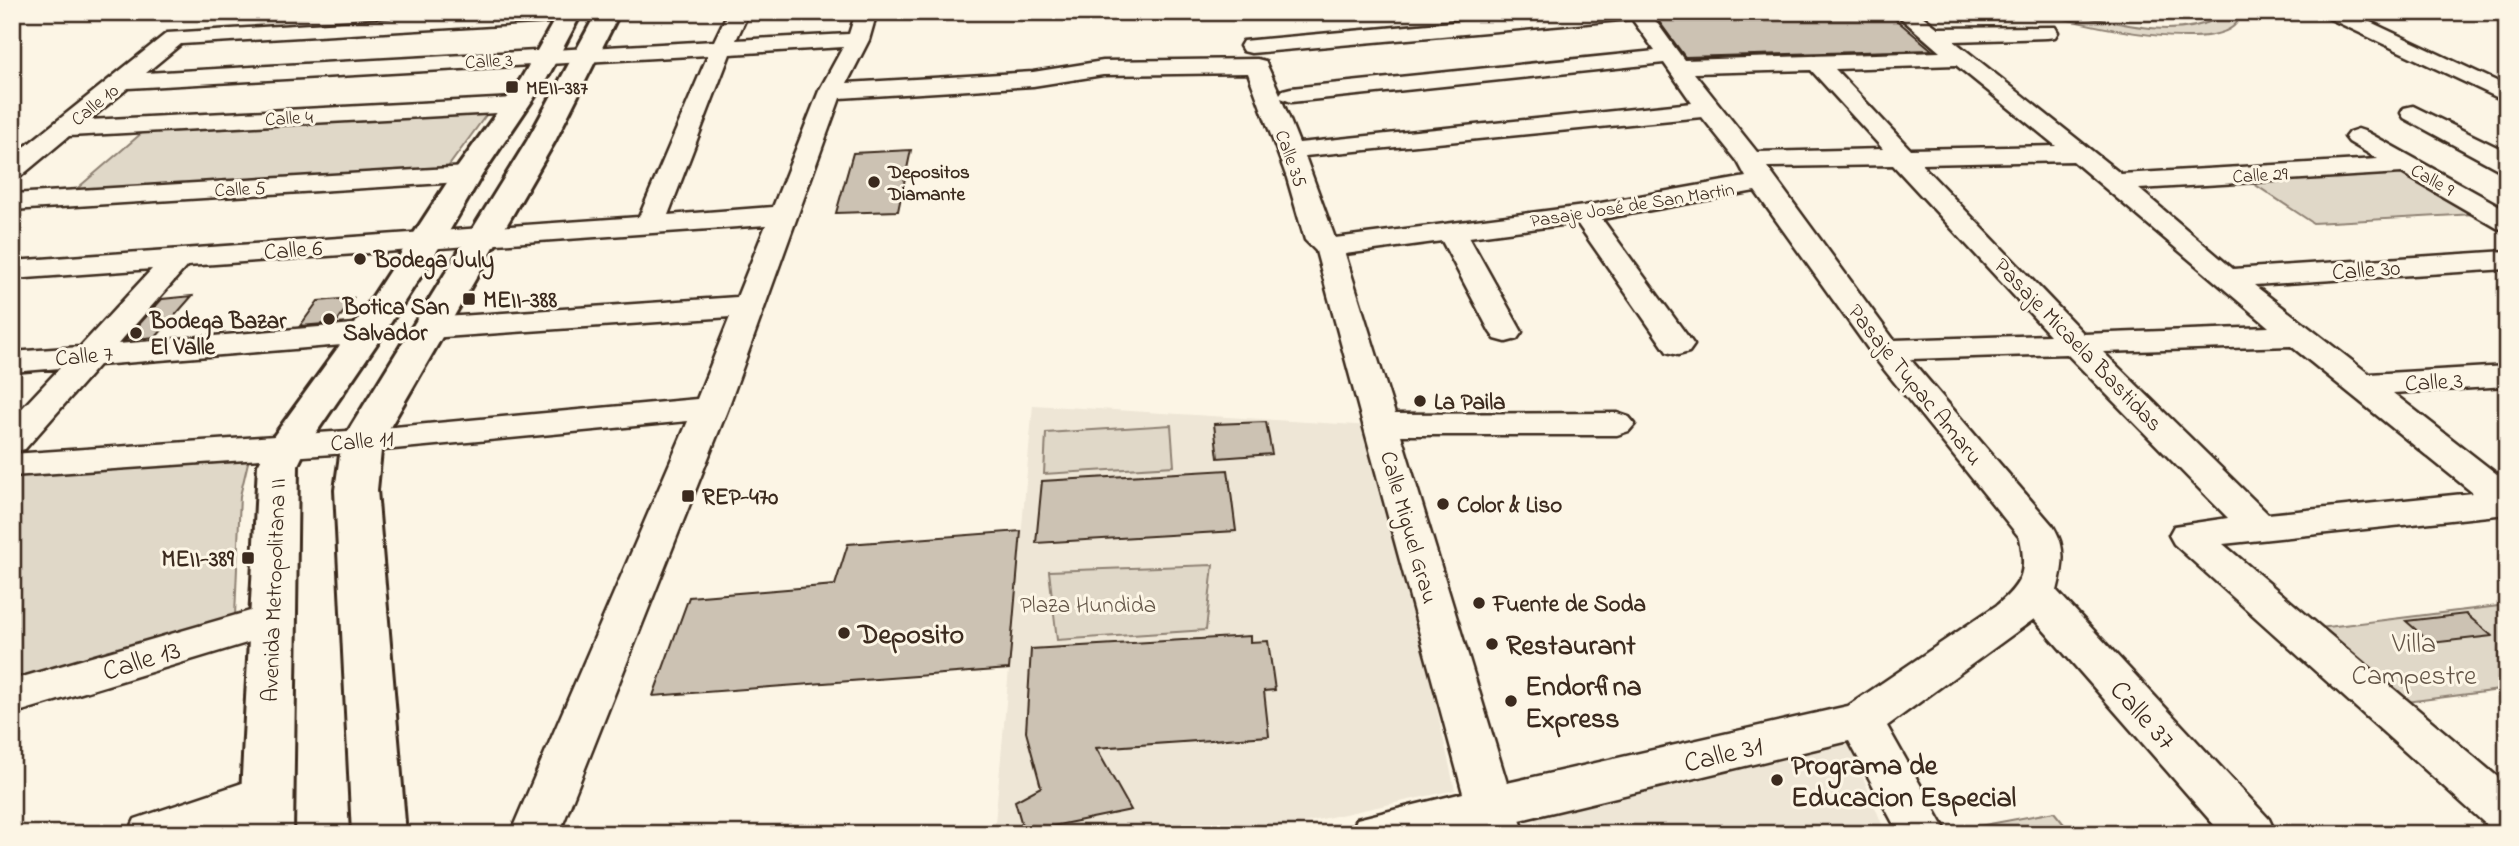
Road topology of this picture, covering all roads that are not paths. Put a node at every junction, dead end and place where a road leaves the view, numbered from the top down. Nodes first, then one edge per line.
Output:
1 (609, 12) edge
2 (738, 12) edge
3 (1636, 12) edge
4 (1904, 12) edge
5 (2331, 12) edge
6 (570, 13) edge
7 (862, 26) edge
8 (2047, 32) dead end
9 (1934, 35) junction
10 (722, 47) junction
11 (586, 54) junction
12 (547, 56) junction
13 (1254, 56) junction
14 (1963, 58) junction
15 (1674, 62) junction
16 (1817, 63) junction
17 (121, 81) junction
18 (831, 90) junction
19 (1291, 95) dead end
20 (2507, 95) edge
21 (515, 105) junction
22 (1708, 109) junction
23 (2413, 113) dead end
24 (63, 129) junction
25 (2358, 137) dead end
26 (1307, 149) dead end
27 (2079, 153) junction
28 (1900, 155) junction
29 (2507, 163) edge
30 (2407, 165) junction
31 (12, 170) edge
32 (1756, 171) junction
33 (467, 175) junction
34 (2113, 183) junction
35 (12, 202) edge
36 (1584, 214) junction
37 (784, 215) junction
38 (2507, 222) edge
39 (650, 225) junction
40 (1451, 231) junction
41 (483, 237) junction
42 (428, 240) junction
43 (1329, 247) junction
44 (179, 257) junction
45 (2507, 260) edge
46 (12, 270) edge
47 (2226, 278) junction
48 (749, 306) junction
49 (430, 328) junction
50 (366, 332) junction
51 (1506, 332) dead end
52 (2299, 336) junction
53 (2075, 343) junction
54 (1678, 345) dead end
55 (1885, 350) junction
56 (89, 355) junction
57 (12, 362) edge
58 (2507, 376) edge
59 (2362, 385) junction
60 (711, 408) junction
61 (1617, 424) dead end
62 (1380, 425) junction
63 (12, 441) edge
64 (362, 441) junction
65 (287, 446) junction
66 (12, 465) edge
67 (2507, 502) edge
68 (2259, 527) junction
69 (2036, 594) junction
70 (271, 620) junction
71 (12, 697) edge
72 (1861, 721) junction
73 (266, 814) edge
74 (2507, 814) edge
75 (1497, 821) edge
76 (152, 834) edge
77 (379, 834) edge
78 (534, 834) edge
79 (1374, 834) edge
80 (1924, 834) edge
81 (2252, 834) edge

1 - 11 main road
2 - 10 street
3 - 13 street
3 - 15 street, Pasaje Tupac Amaru
4 - 9 street
5 - 20 street
6 - 12 main road, Avenida Metropolitana II
6 - 17 street, Calle 10
7 - 10 street, Calle 3
7 - 18 street
8 - 9 street
9 - 14 street
10 - 11 street, Calle 3
10 - 39 street
11 - 12 street, Calle 3
11 - 41 main road
12 - 17 street, Calle 3
12 - 21 main road, Avenida Metropolitana II
13 - 18 street
13 - 43 street, Calle 35
14 - 16 street
14 - 27 street
15 - 16 street
15 - 19 street
15 - 22 street, Pasaje Tupac Amaru
16 - 28 street, Pasaje Micaela Bastidas
17 - 24 street, Calle 10
18 - 37 street
21 - 24 street, Calle 4
21 - 33 main road, Avenida Metropolitana II
22 - 26 street
22 - 32 street, Pasaje Tupac Amaru
23 - 29 street
24 - 31 street, Calle 10
25 - 30 street, Calle 9
27 - 28 street, Pasaje José de San Martin
27 - 34 street
28 - 32 street, Pasaje José de San Martin
28 - 53 street, Pasaje Micaela Bastidas
30 - 34 street, Calle 29
30 - 38 street, Calle 9
32 - 36 street, Pasaje José de San Martin
32 - 55 street, Pasaje Tupac Amaru
33 - 35 street, Calle 5
33 - 42 main road, Avenida Metropolitana II
34 - 47 street
36 - 40 street, Pasaje José de San Martin
36 - 54 street
37 - 39 street, Calle 6
37 - 48 street
39 - 41 street, Calle 6
40 - 43 street, Pasaje José de San Martin
40 - 51 street
41 - 42 street, Calle 6
41 - 49 main road
42 - 44 street, Calle 6
42 - 50 main road, Avenida Metropolitana II
43 - 62 street, Calle Miguel Grau
44 - 46 street, Calle 6
44 - 56 street
45 - 47 street, Calle 30
47 - 52 street
48 - 49 street
48 - 60 street
49 - 64 main road
50 - 56 street, Calle 7
50 - 65 main road, Avenida Metropolitana II
52 - 53 street
52 - 59 street
53 - 55 street
53 - 68 street, Pasaje Micaela Bastidas
55 - 69 street, Pasaje Tupac Amaru
56 - 57 street, Calle 7
56 - 63 street
58 - 59 street, Calle 3
59 - 67 street
60 - 64 street, Calle 11
60 - 78 street
61 - 62 street
62 - 75 street, Calle Miguel Grau
64 - 65 street, Calle 11
64 - 77 main road
65 - 66 street, Calle 11
65 - 70 main road, Avenida Metropolitana II
67 - 68 street
68 - 74 street
69 - 72 street, Calle 31
69 - 81 street, Calle 37
70 - 71 street, Calle 13
70 - 73 main road, Avenida Metropolitana II
72 - 75 street, Calle 31
72 - 80 street
73 - 76 street
75 - 79 street, Calle 31

